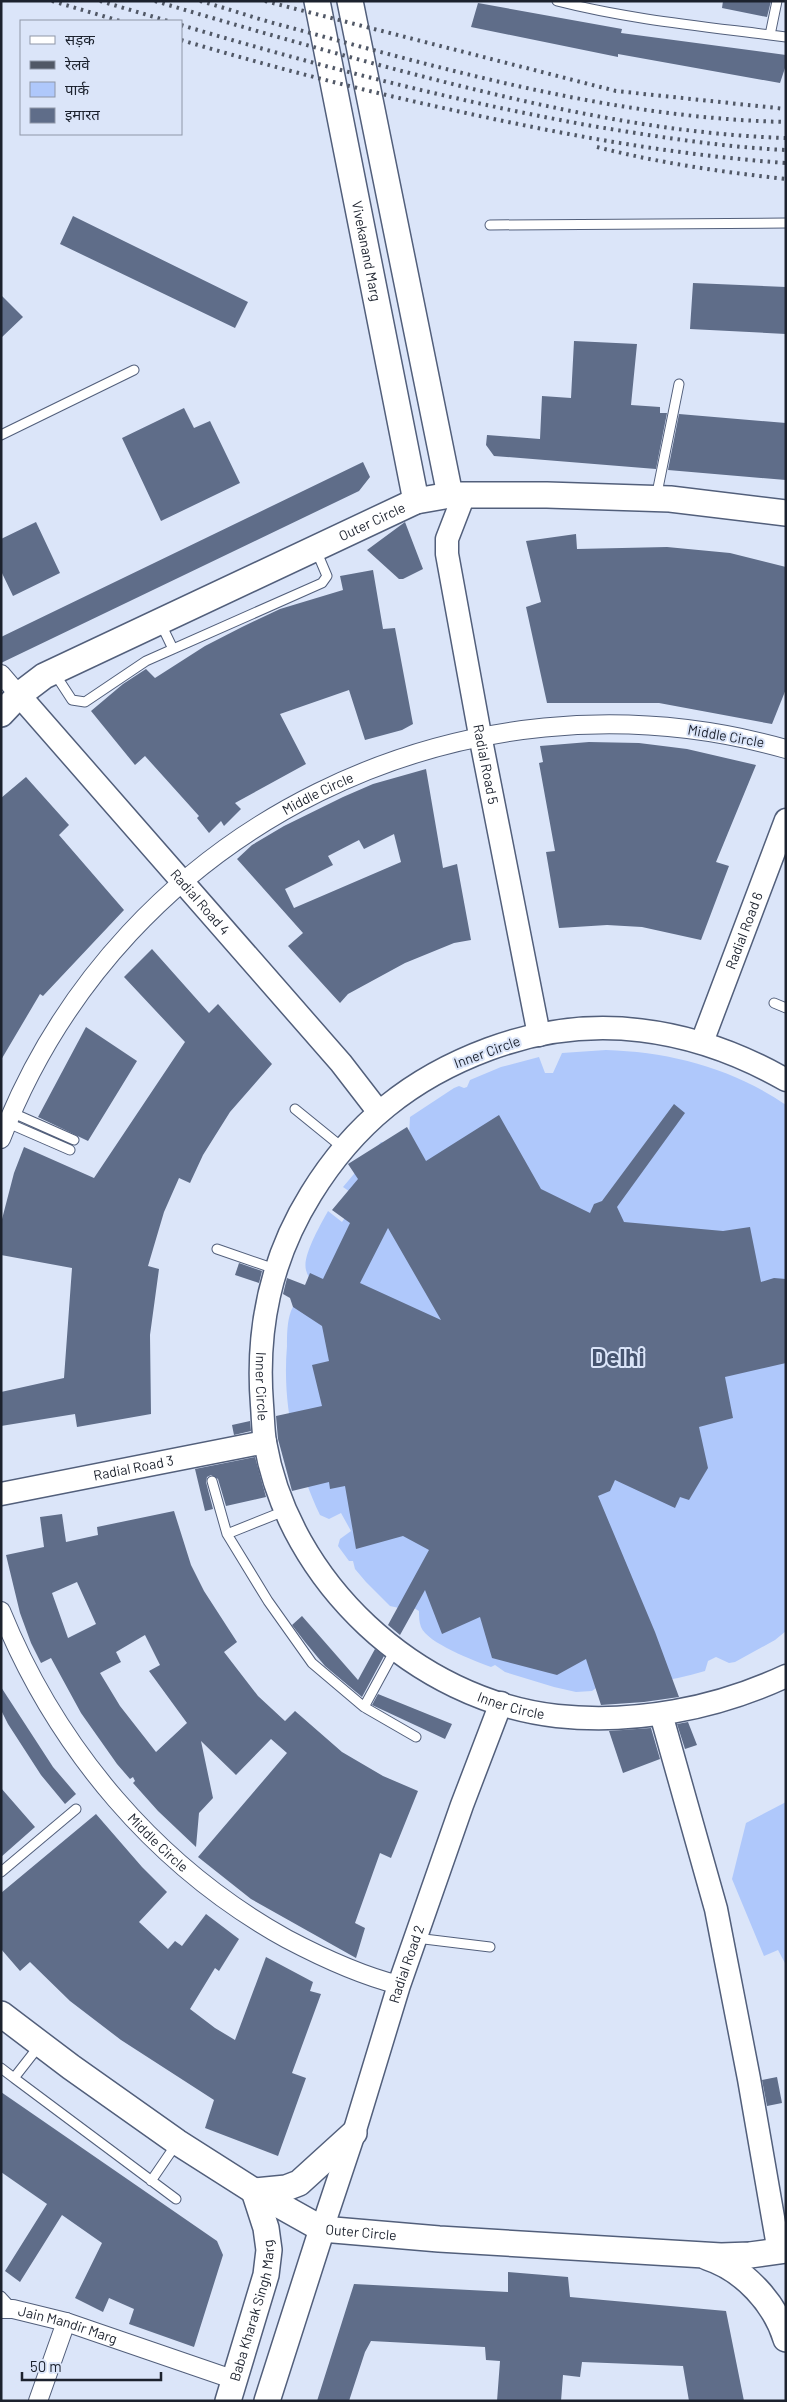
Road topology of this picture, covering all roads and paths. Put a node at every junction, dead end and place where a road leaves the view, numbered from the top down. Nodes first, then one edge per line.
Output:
1 (317, 1) edge
2 (350, 1) edge
3 (557, 1) edge
4 (778, 1) edge
5 (589, 5) edge
6 (770, 35) junction
7 (786, 37) edge
8 (371, 106) junction
9 (339, 111) junction
10 (786, 223) edge
11 (490, 225) dead end
12 (134, 370) dead end
13 (679, 384) dead end
14 (1, 435) edge
15 (457, 495) junction
16 (656, 498) junction
17 (416, 500) junction
18 (786, 513) edge
19 (315, 548) junction
20 (159, 621) junction
21 (173, 649) junction
22 (54, 671) junction
23 (1, 674) edge
24 (19, 695) junction
25 (1, 714) edge
26 (480, 736) junction
27 (786, 749) edge
28 (786, 820) edge
29 (183, 882) junction
30 (774, 1003) dead end
31 (786, 1008) edge
32 (539, 1034) junction
33 (702, 1042) junction
34 (786, 1080) edge
35 (295, 1109) dead end
36 (378, 1111) junction
37 (7, 1125) edge
38 (74, 1140) dead end
39 (343, 1148) junction
40 (70, 1150) dead end
41 (217, 1249) dead end
42 (275, 1269) junction
43 (265, 1442) junction
44 (212, 1481) dead end
45 (1, 1494) edge
46 (287, 1510) junction
47 (227, 1534) junction
48 (1, 1612) edge
49 (395, 1650) junction
50 (786, 1676) edge
51 (501, 1703) junction
52 (364, 1707) junction
53 (661, 1714) junction
54 (416, 1738) dead end
55 (76, 1809) dead end
56 (1, 1872) edge
57 (415, 1938) junction
58 (490, 1948) dead end
59 (398, 1985) junction
60 (1, 2014) edge
61 (41, 2044) junction
62 (1, 2068) edge
63 (14, 2078) junction
64 (354, 2132) junction
65 (177, 2142) junction
66 (151, 2181) junction
67 (254, 2191) junction
68 (176, 2199) dead end
69 (322, 2230) junction
70 (782, 2251) edge
71 (692, 2253) junction
72 (5, 2305) edge
73 (66, 2322) junction
74 (786, 2338) edge
75 (231, 2390) edge
76 (38, 2401) edge
77 (267, 2401) edge

1 - 9 main road, Vivekanand Marg
2 - 8 main road
3 - 5 lane
4 - 6 lane
5 - 6 lane
6 - 7 lane
8 - 9 main road
8 - 15 main road
9 - 17 main road, Vivekanand Marg
10 - 11 lane
12 - 14 lane
13 - 16 lane
15 - 16 main road, Outer Circle
15 - 17 main road, Outer Circle
15 - 26 street, Radial Road 5
16 - 18 main road, Outer Circle
17 - 19 main road, Outer Circle
19 - 20 main road, Outer Circle
19 - 21 lane
20 - 21 lane
20 - 22 main road, Outer Circle
21 - 22 lane
22 - 24 main road, Outer Circle
23 - 24 street
24 - 25 main road, Outer Circle
24 - 29 street, Radial Road 4
26 - 27 street, Middle Circle
26 - 29 street, Middle Circle
26 - 32 street, Radial Road 5
28 - 33 street, Radial Road 6
29 - 36 street, Radial Road 4
29 - 37 street, Middle Circle
30 - 31 lane
32 - 33 street, Inner Circle
32 - 36 street, Inner Circle
33 - 34 street, Inner Circle
35 - 39 lane
36 - 39 street, Inner Circle
37 - 38 lane
37 - 40 lane
39 - 42 street, Inner Circle
41 - 42 lane
42 - 43 street, Inner Circle
43 - 45 street, Radial Road 3
43 - 46 street, Inner Circle
44 - 47 lane
46 - 47 lane
46 - 49 street, Inner Circle
47 - 52 lane
48 - 59 street, Middle Circle
49 - 51 street, Inner Circle
49 - 52 lane
50 - 53 street, Inner Circle
51 - 53 street, Inner Circle
51 - 57 street, Radial Road 2
52 - 54 lane
53 - 70 street
55 - 56 lane
57 - 58 lane
57 - 59 street, Radial Road 2
59 - 64 street, Radial Road 2
60 - 61 main road, Outer Circle
61 - 63 lane
61 - 65 main road, Outer Circle
62 - 63 lane
63 - 66 lane
64 - 67 main road
64 - 69 street, Radial Road 2
65 - 66 lane
65 - 67 main road, Outer Circle
66 - 68 lane
67 - 69 main road, Outer Circle
67 - 75 main road, Baba Kharak Singh Marg
69 - 71 main road, Outer Circle
69 - 77 main road
70 - 71 main road, Outer Circle
71 - 74 main road
72 - 73 street, Jain Mandir Marg
73 - 75 street, Jain Mandir Marg
73 - 76 street

